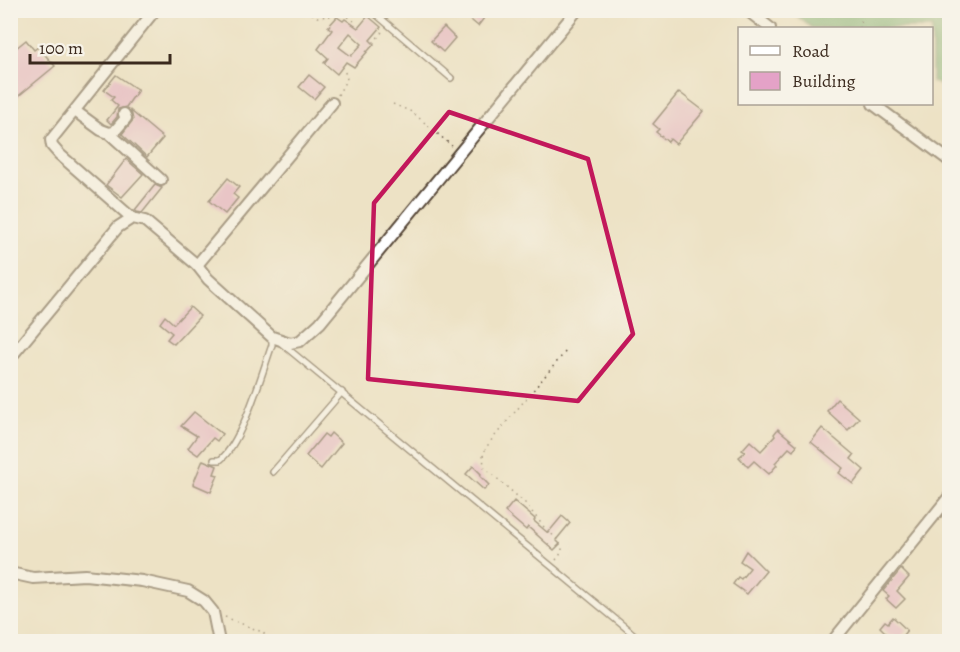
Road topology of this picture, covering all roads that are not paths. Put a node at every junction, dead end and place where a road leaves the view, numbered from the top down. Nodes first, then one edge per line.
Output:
1 (155, 10) edge
2 (371, 10) edge
3 (577, 10) edge
4 (747, 10) edge
5 (769, 27) edge
6 (451, 78) dead end
7 (332, 103) road end
8 (874, 105) edge
9 (75, 111) junction
10 (124, 114) dead end
11 (109, 133) junction
12 (950, 161) edge
13 (161, 180) dead end
14 (132, 218) junction
15 (198, 265) junction
16 (272, 337) junction
17 (10, 358) edge
18 (342, 392) junction
19 (214, 460) dead end
20 (273, 472) dead end
21 (950, 496) edge
22 (10, 573) edge
23 (219, 642) edge
24 (643, 642) edge
25 (832, 642) edge

1 - 9 street
2 - 6 lane
3 - 16 street
4 - 5 street
7 - 15 street
8 - 12 street
9 - 11 street
9 - 14 street
10 - 11 street
11 - 13 street
14 - 15 street
14 - 17 street
15 - 16 street
16 - 18 lane
16 - 19 lane
18 - 20 lane
18 - 24 lane
21 - 25 street
22 - 23 street

